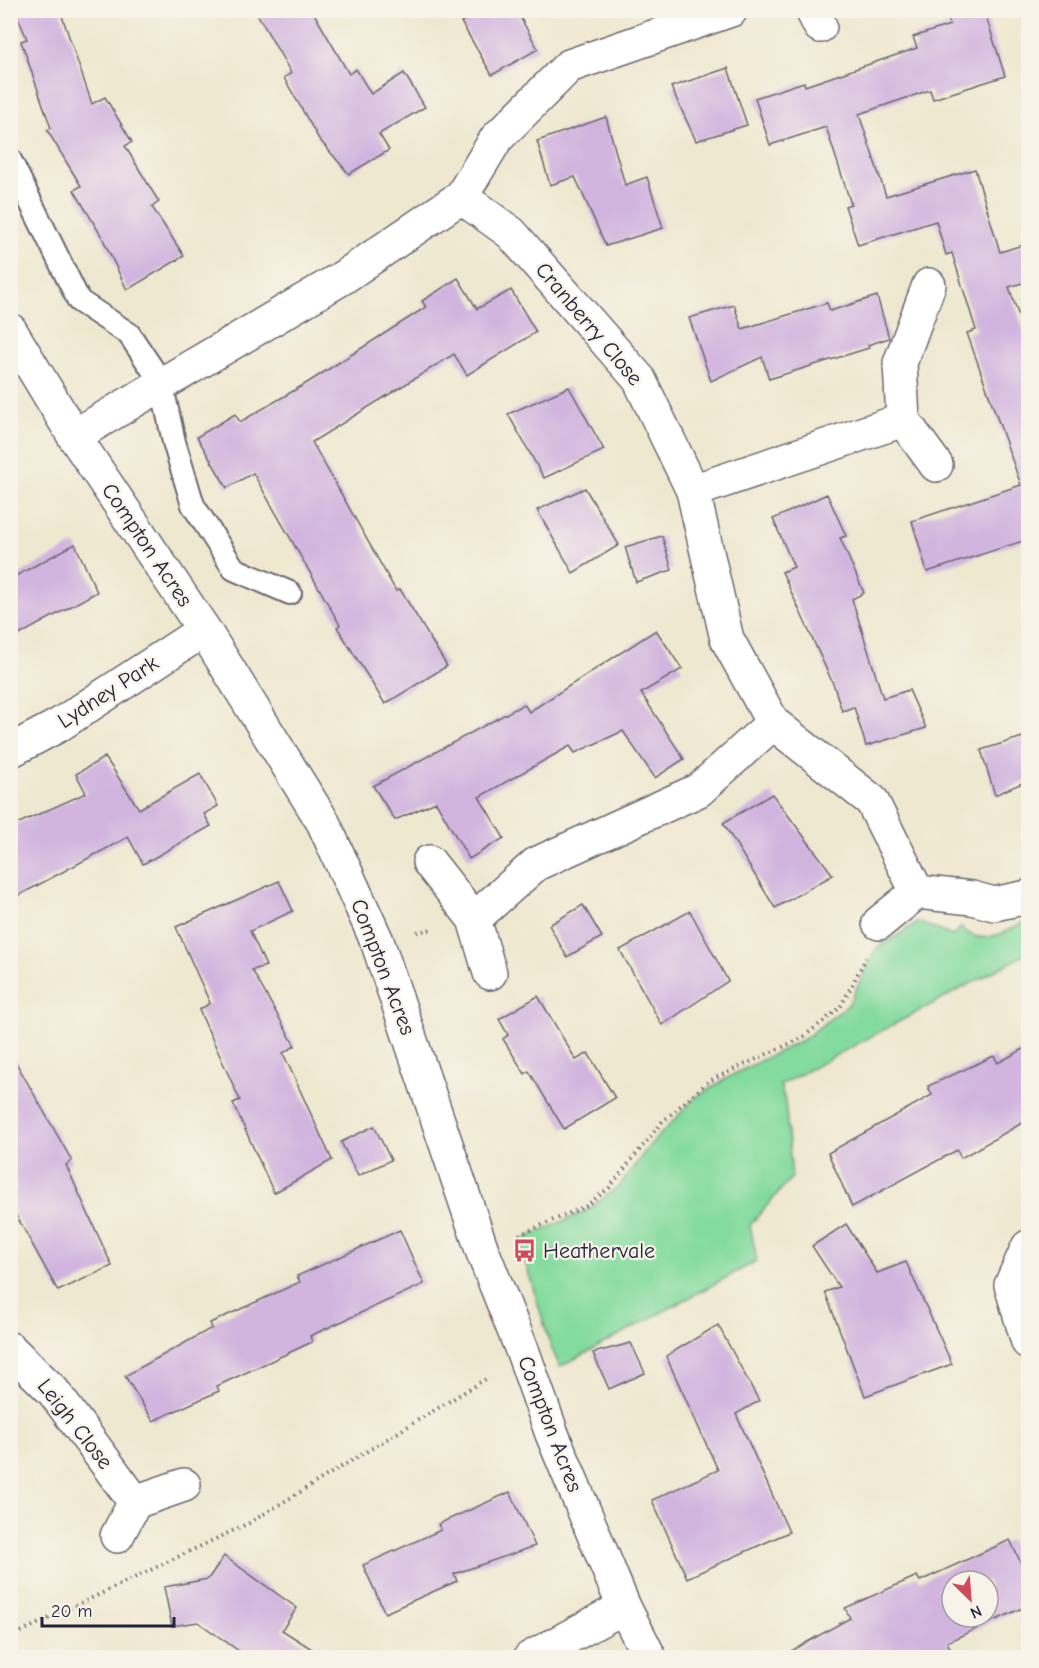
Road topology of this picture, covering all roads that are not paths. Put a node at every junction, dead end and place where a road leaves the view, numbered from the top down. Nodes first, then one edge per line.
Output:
1 (731, 10) edge
2 (10, 160) edge
3 (461, 197) junction
4 (929, 285) dead end
5 (10, 330) edge
6 (161, 382) junction
7 (903, 420) junction
8 (74, 436) junction
9 (936, 465) dead end
10 (693, 491) junction
11 (290, 593) dead end
12 (204, 630) junction
13 (773, 723) junction
14 (10, 752) edge
15 (429, 862) dead end
16 (917, 892) junction
17 (1029, 897) edge
18 (474, 919) junction
19 (879, 923) road end
20 (490, 974) dead end
21 (1029, 1247) edge
22 (1029, 1342) edge
23 (10, 1349) edge
24 (184, 1485) dead end
25 (135, 1502) junction
26 (117, 1536) dead end
27 (624, 1606) junction
28 (530, 1658) edge
29 (650, 1658) edge

1 - 3 street
2 - 6 lane
3 - 6 street
3 - 10 street, Cranberry Close
4 - 7 street
5 - 8 street, Compton Acres
6 - 8 street
6 - 11 lane
7 - 9 street
7 - 10 street
8 - 12 street, Compton Acres
10 - 13 street, Cranberry Close
12 - 14 street, Lydney Park
12 - 27 street, Compton Acres
13 - 16 street, Cranberry Close
13 - 18 street
15 - 18 street
16 - 17 street
16 - 19 street
18 - 20 street
21 - 22 street
23 - 25 street, Leigh Close
24 - 25 street
25 - 26 street
27 - 28 street
27 - 29 street, Compton Acres

